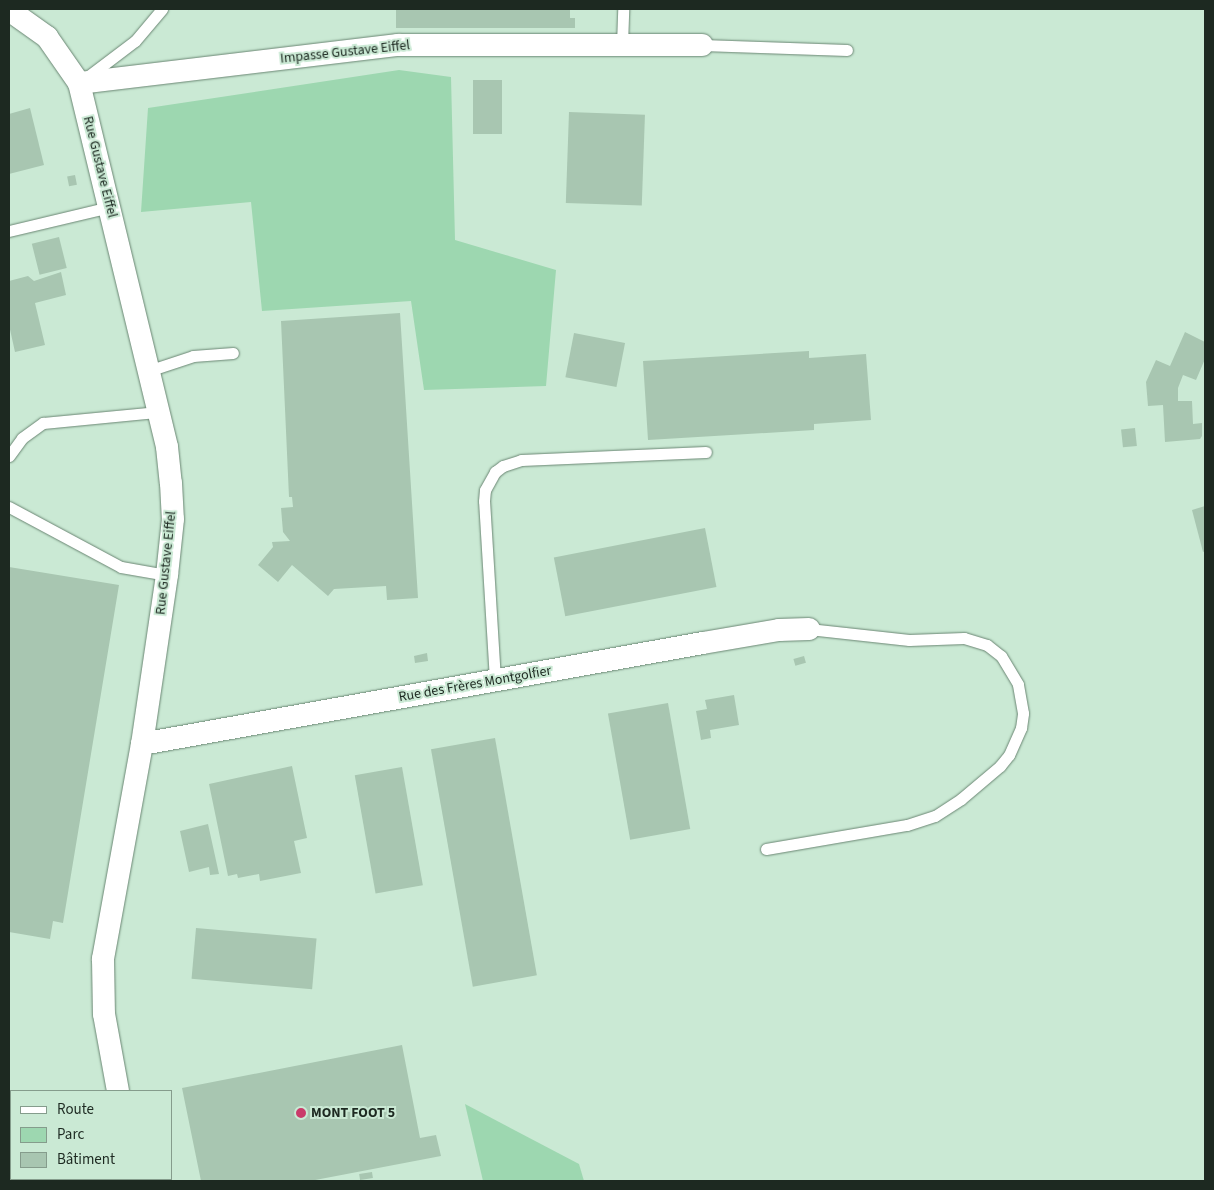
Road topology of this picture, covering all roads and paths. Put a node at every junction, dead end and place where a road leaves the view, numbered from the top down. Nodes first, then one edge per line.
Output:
1 (162, 9) edge
2 (623, 9) edge
3 (9, 10) edge
4 (622, 45) junction
5 (702, 45) joint
6 (847, 50) dead end
7 (79, 84) junction
8 (110, 207) junction
9 (9, 231) edge
10 (233, 353) dead end
11 (148, 371) junction
12 (158, 412) junction
13 (706, 452) dead end
14 (9, 456) edge
15 (9, 507) edge
16 (167, 575) junction
17 (809, 628) joint
18 (495, 680) junction
19 (142, 744) junction
20 (766, 849) dead end
21 (118, 1090) edge

1 - 7 lane
2 - 4 lane
3 - 7 street, Rue Gustave Eiffel
4 - 5 street, Impasse Gustave Eiffel
4 - 7 street, Impasse Gustave Eiffel
5 - 6 lane
7 - 8 street, Rue Gustave Eiffel
8 - 9 lane
8 - 11 street, Rue Gustave Eiffel
10 - 11 lane
11 - 12 street, Rue Gustave Eiffel
12 - 14 lane
12 - 16 street, Rue Gustave Eiffel
13 - 18 lane
15 - 16 lane
16 - 19 street, Rue Gustave Eiffel
17 - 18 street, Rue des Frères Montgolfier
17 - 20 lane
18 - 19 street, Rue des Frères Montgolfier
19 - 21 street, Rue Gustave Eiffel

